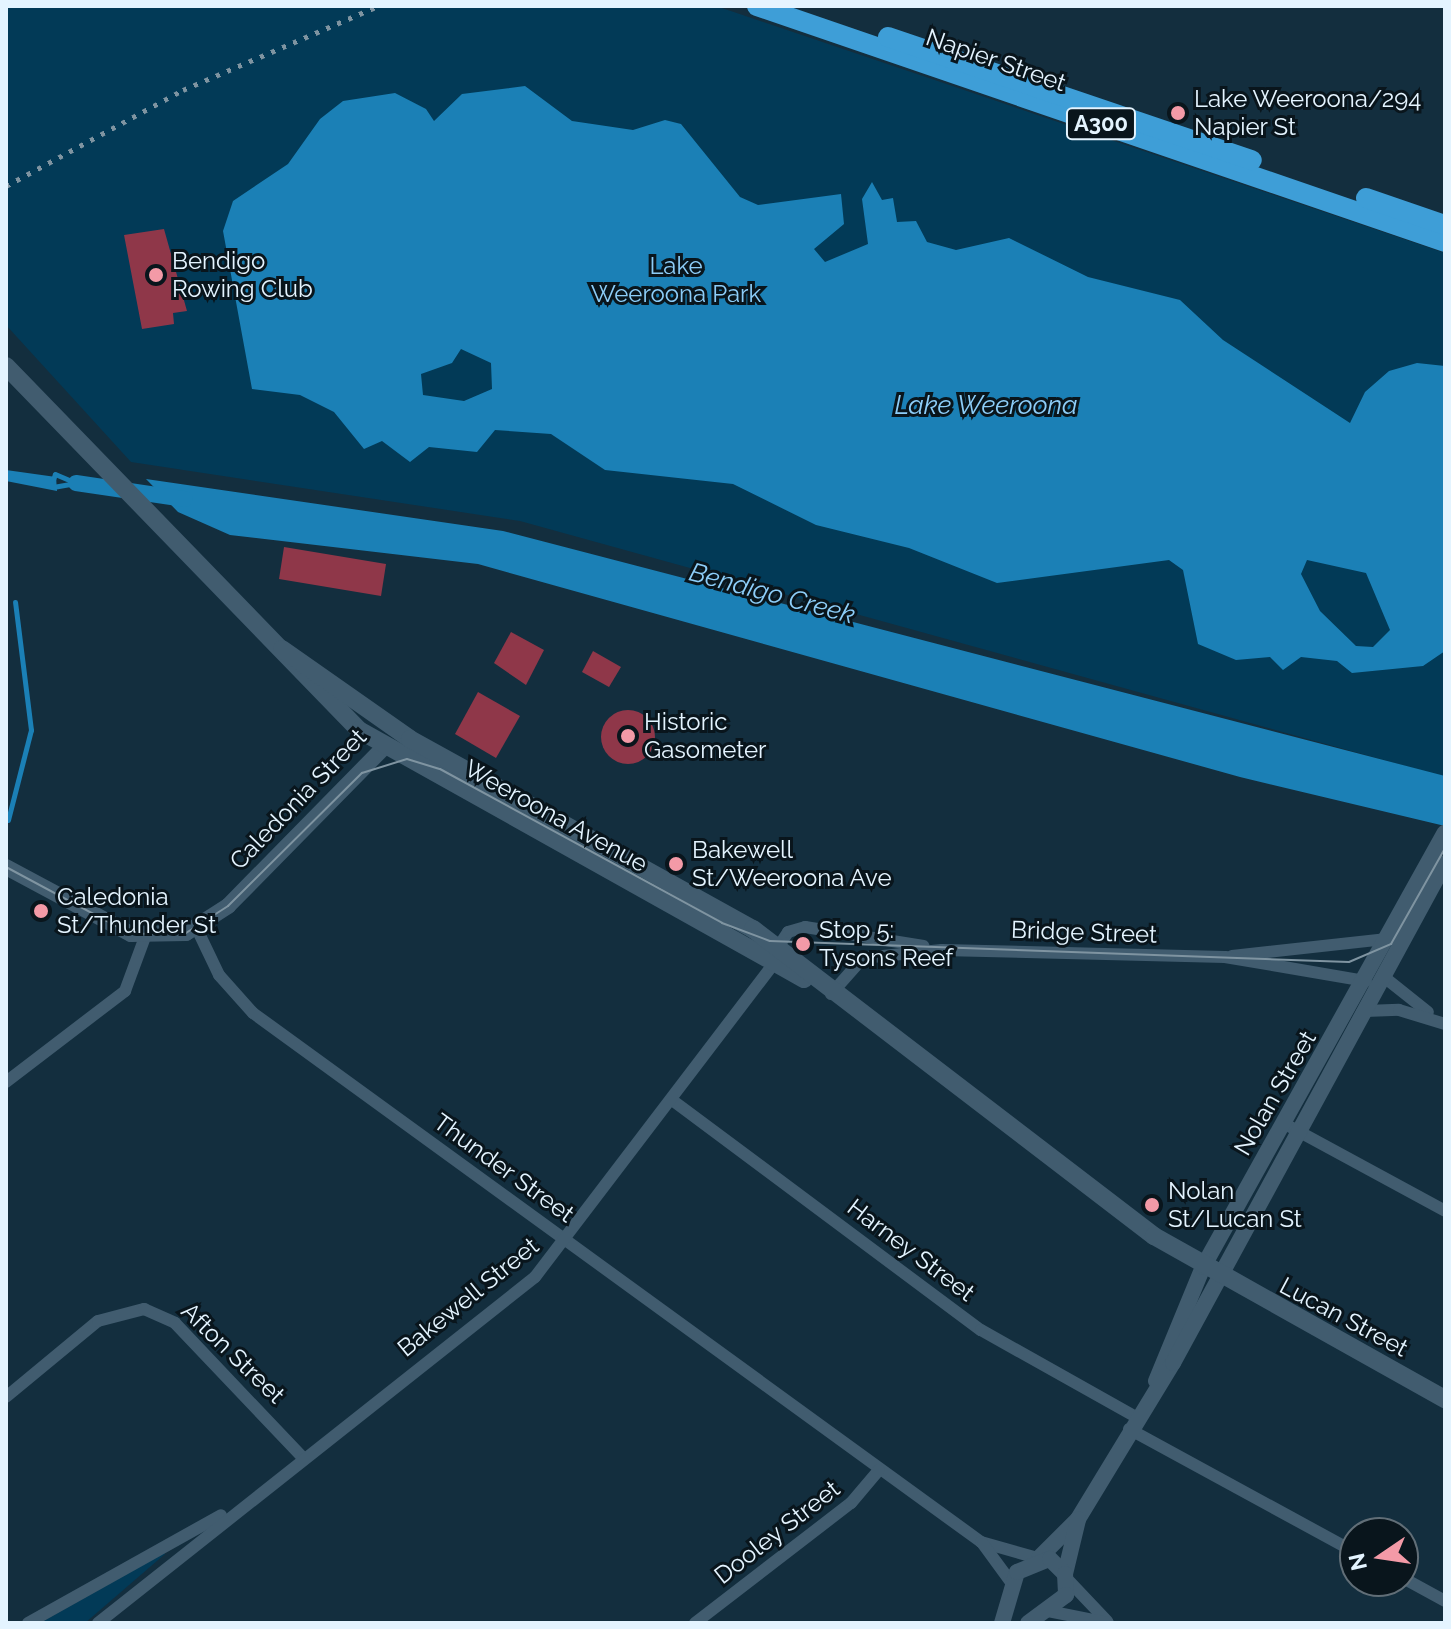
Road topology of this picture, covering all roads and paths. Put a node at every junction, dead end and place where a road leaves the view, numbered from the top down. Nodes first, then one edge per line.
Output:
1 (757, 6) edge
2 (797, 6) edge
3 (1094, 113) junction
4 (1258, 169) junction
5 (1445, 225) edge
6 (1445, 242) edge
7 (6, 366) edge
8 (282, 649) junction
9 (395, 730) junction
10 (383, 748) junction
11 (1444, 837) edge
12 (1445, 863) edge
13 (6, 867) edge
14 (197, 929) junction
15 (145, 937) junction
16 (1387, 939) junction
17 (942, 950) junction
18 (776, 955) junction
19 (1225, 957) junction
20 (1376, 981) junction
21 (831, 994) junction
22 (1365, 1011) junction
23 (6, 1082) edge
24 (672, 1100) junction
25 (1291, 1127) junction
26 (1445, 1211) edge
27 (566, 1243) junction
28 (1203, 1267) junction
29 (1220, 1277) junction
30 (1156, 1381) junction
31 (6, 1397) edge
32 (1445, 1399) edge
33 (1132, 1423) junction
34 (301, 1456) junction
35 (879, 1470) junction
36 (234, 1509) junction
37 (1078, 1519) junction
38 (981, 1542) junction
39 (1339, 1543) edge
40 (1038, 1558) junction
41 (1066, 1577) junction
42 (1419, 1587) edge
43 (1013, 1590) junction
44 (1445, 1601) edge
45 (1047, 1611) junction
46 (28, 1623) edge
47 (98, 1623) edge
48 (695, 1623) edge
49 (1002, 1623) edge
50 (1028, 1623) edge
51 (1109, 1623) edge

1 - 3 highway, Napier Street / A300
2 - 3 highway, Napier Street / A300
3 - 4 highway, Napier Street / A300
4 - 5 highway, Napier Street / A300
4 - 6 highway, Napier Street / A300
7 - 8 main road, Weeroona Avenue
8 - 9 main road, Weeroona Avenue
8 - 10 main road, Weeroona Avenue
9 - 10 main road, Caledonia Street
9 - 18 main road, Weeroona Avenue
10 - 14 street, Caledonia Street
10 - 18 main road, Weeroona Avenue
11 - 16 street, Nolan Street
12 - 20 street, Nolan Street
13 - 15 street
14 - 15 street
14 - 27 street, Thunder Street
15 - 23 street
16 - 19 street, Bridge Street
16 - 20 street, Nolan Street
17 - 18 street, Bridge Street
17 - 19 street, Bridge Street
17 - 21 street, Bridge Street
18 - 21 main road, Weeroona Avenue
18 - 24 street, Bakewell Street
19 - 20 street, Bridge Street
20 - 22 street, Nolan Street
20 - 22 street, Bridge Street
20 - 25 street, Nolan Street
21 - 28 main road, Weeroona Avenue
22 - 25 street, Nolan Street
24 - 27 street, Bakewell Street
24 - 33 street, Harney Street
25 - 26 street
25 - 28 street, Nolan Street
25 - 29 street, Nolan Street
27 - 34 street, Bakewell Street
27 - 35 street, Thunder Street
28 - 29 main road, Weeroona Avenue
28 - 30 street, Nolan Street
29 - 30 street, Nolan Street
29 - 32 main road, Lucan Street
30 - 33 street, Nolan Street
31 - 34 street, Afton Street
33 - 37 street, Nolan Street
33 - 39 street, Harney Street
34 - 36 street, Bakewell Street
35 - 38 street, Thunder Street
35 - 48 street, Dooley Street
36 - 46 street, Bakewell Street
36 - 47 street, Bakewell Street
37 - 40 street, Nolan Street
37 - 41 street, Nolan Street
38 - 40 street, Thunder Street
38 - 43 street, Thunder Street
40 - 41 street
40 - 43 street
41 - 45 street
41 - 51 street
42 - 44 street
43 - 45 street
43 - 49 street
45 - 50 street
45 - 51 street

